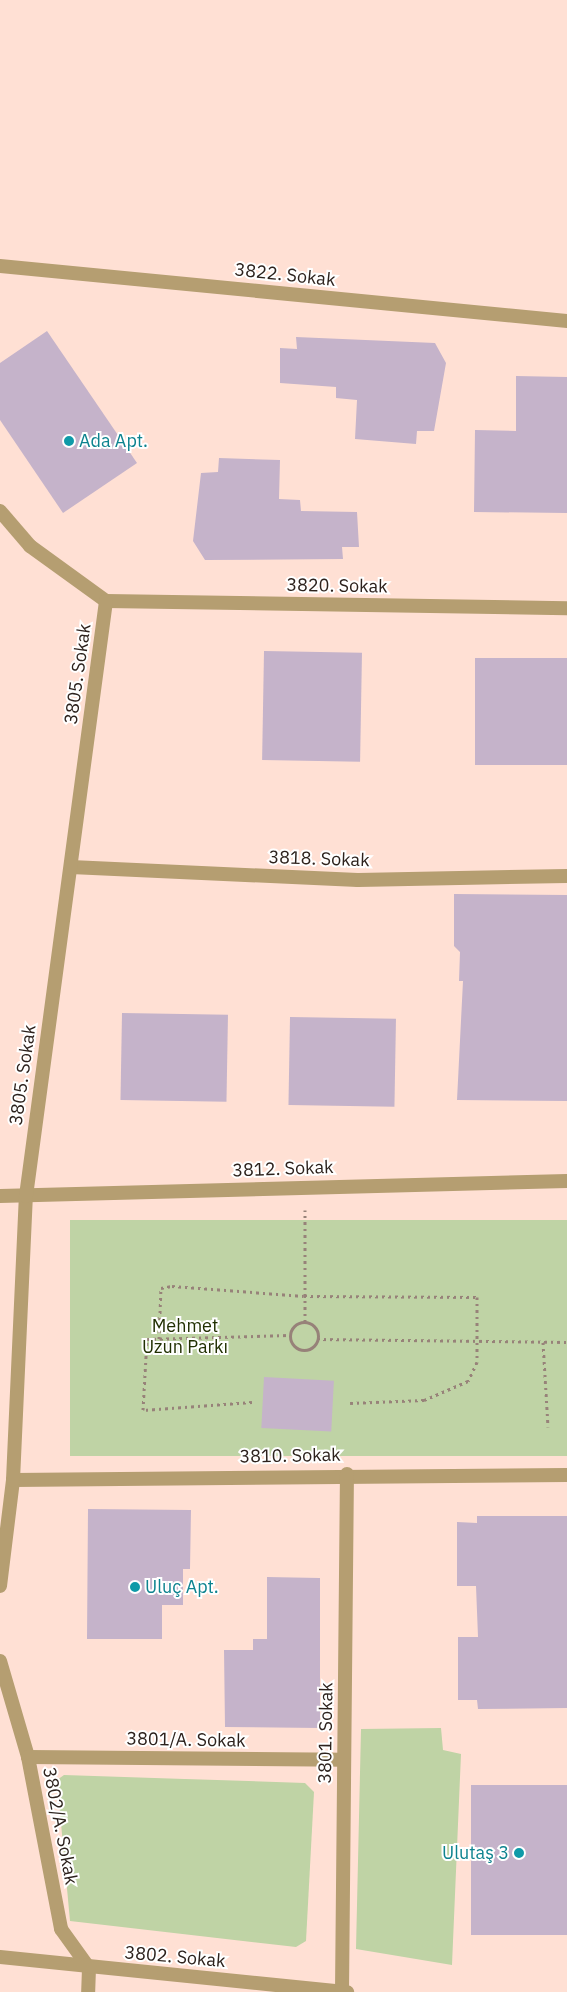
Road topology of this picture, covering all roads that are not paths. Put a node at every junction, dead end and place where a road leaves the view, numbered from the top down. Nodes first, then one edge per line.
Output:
1 (0, 266) edge
2 (567, 321) edge
3 (0, 511) edge
4 (106, 601) junction
5 (567, 608) edge
6 (70, 866) junction
7 (567, 876) edge
8 (567, 1181) edge
9 (0, 1196) edge
10 (26, 1196) junction
11 (347, 1474) junction
12 (567, 1474) edge
13 (13, 1480) junction
14 (0, 1586) edge
15 (0, 1662) edge
16 (28, 1757) junction
17 (344, 1760) junction
18 (0, 1957) edge
19 (89, 1968) junction
20 (342, 1991) edge
21 (88, 1992) edge
22 (347, 1992) edge

1 - 2 street, 3822. Sokak
3 - 4 street
4 - 5 street, 3820. Sokak
4 - 6 street, 3805. Sokak
6 - 7 street, 3818. Sokak
6 - 10 street, 3805. Sokak
8 - 10 street, 3812. Sokak
9 - 10 street, 3812. Sokak
10 - 13 street, 3805. Sokak
11 - 12 street, 3810. Sokak
11 - 13 street, 3810. Sokak
11 - 17 street, 3801. Sokak
13 - 14 street, 3805. Sokak
15 - 16 street, 3802/A. Sokak
16 - 17 street, 3801/A. Sokak
16 - 19 street, 3802/A. Sokak
17 - 20 street, 3801. Sokak
18 - 19 street, 3802. Sokak
19 - 20 street, 3802. Sokak
19 - 21 street
20 - 22 street, 3802. Sokak

